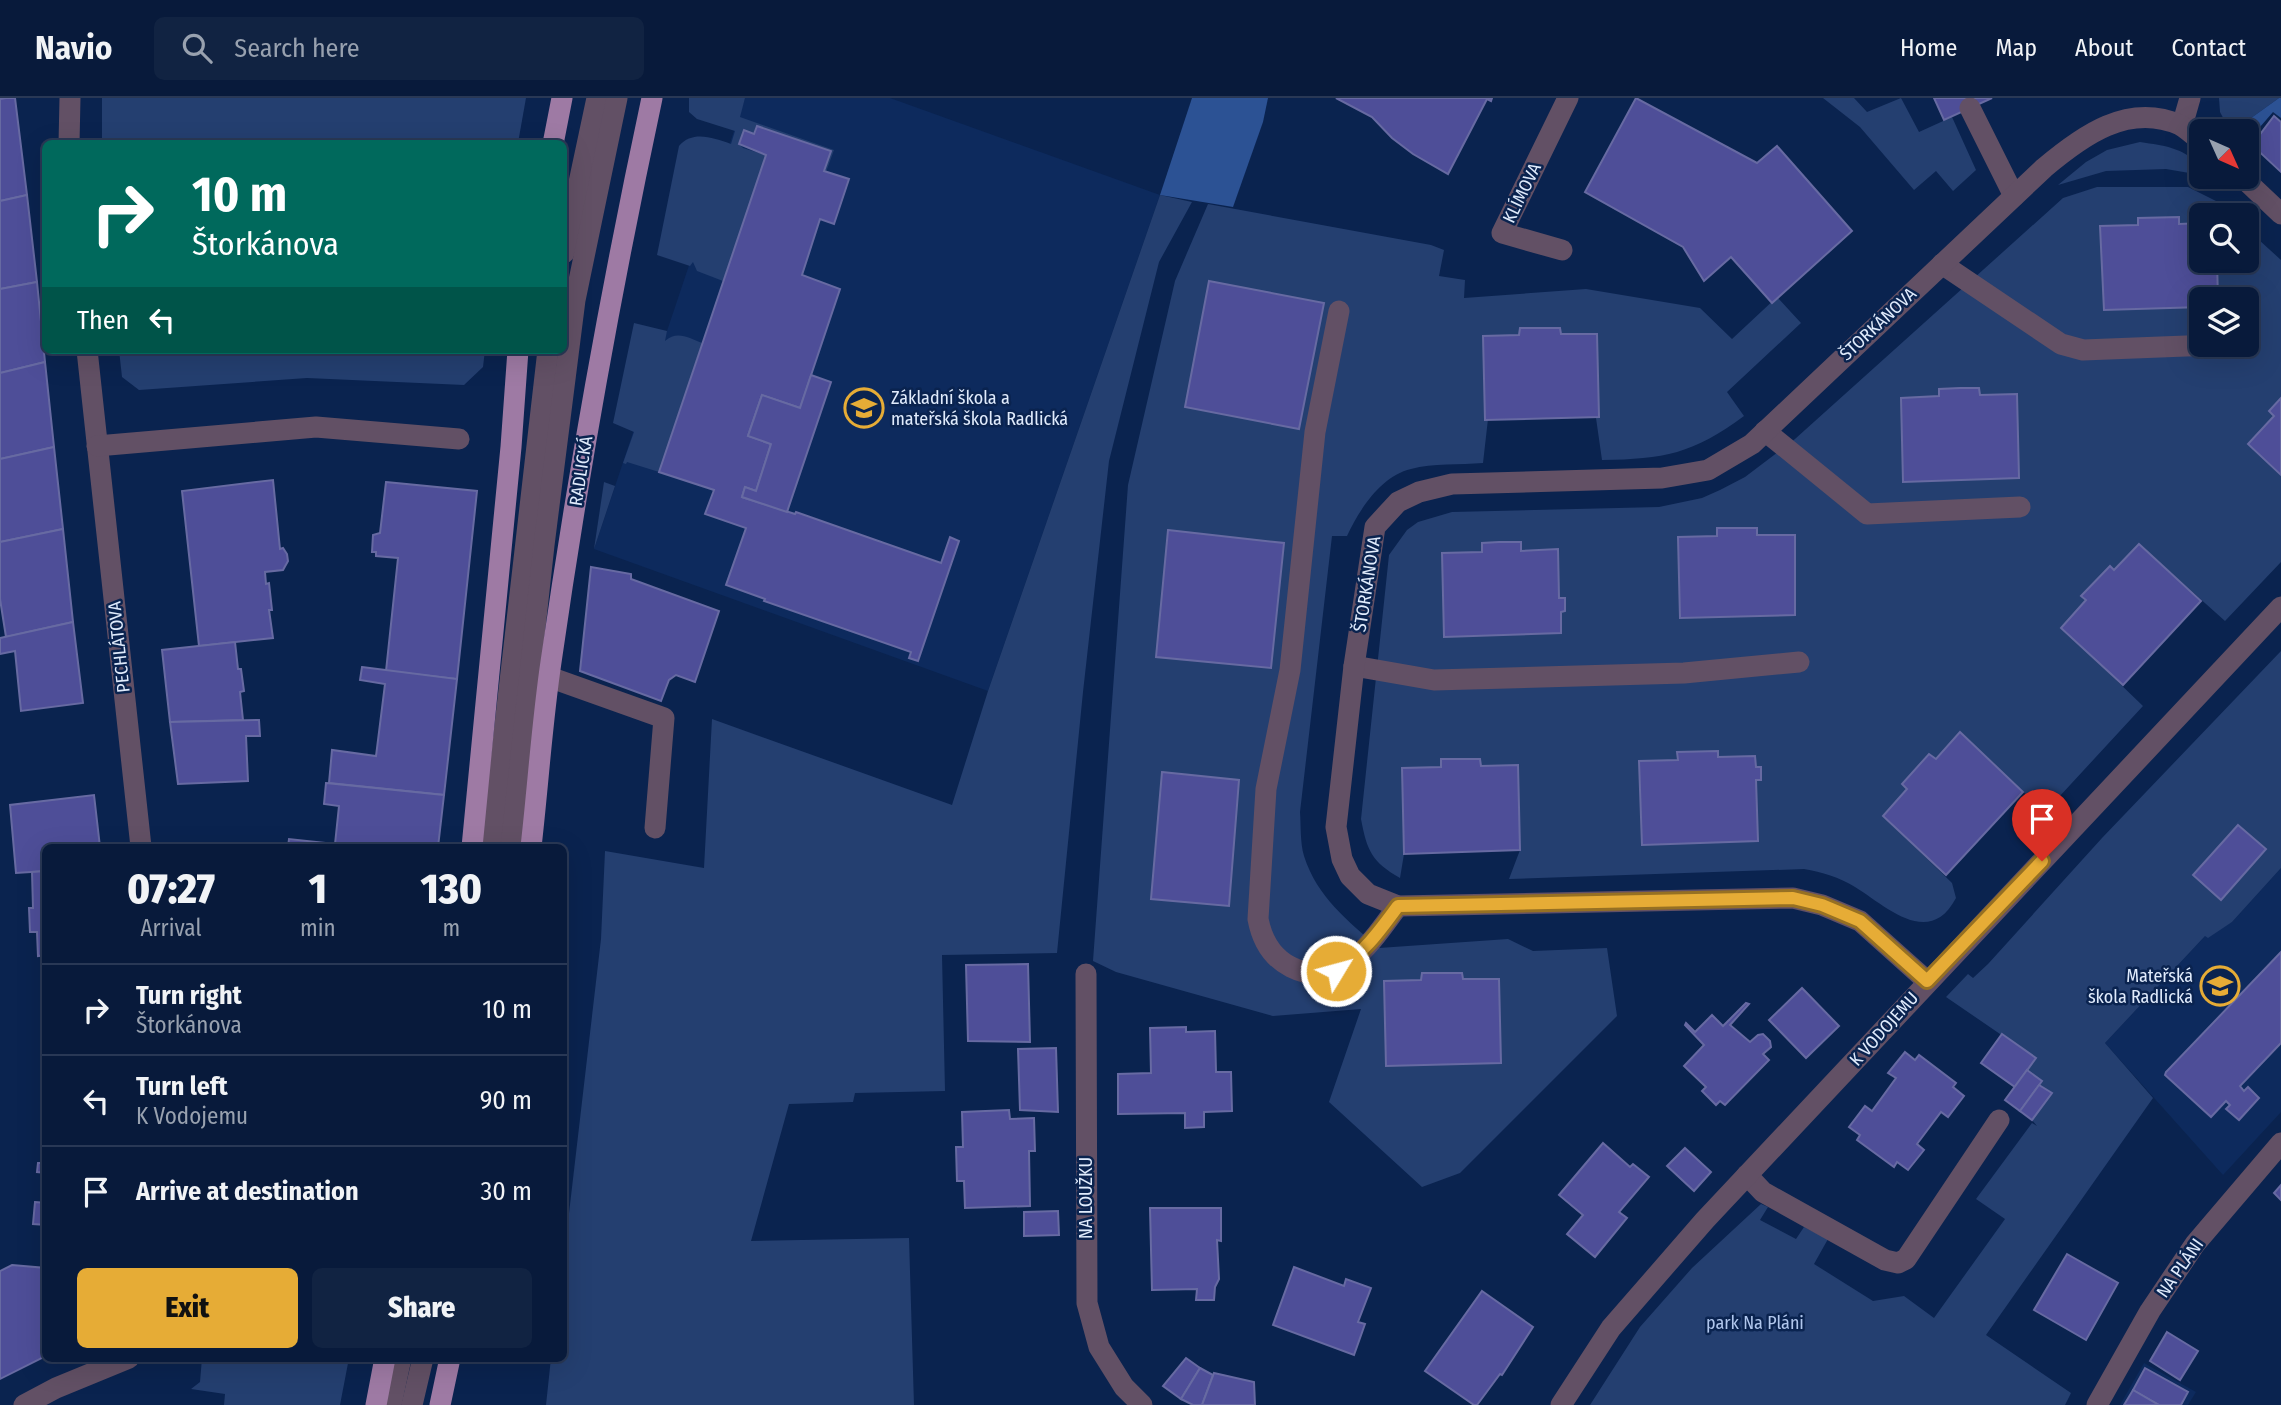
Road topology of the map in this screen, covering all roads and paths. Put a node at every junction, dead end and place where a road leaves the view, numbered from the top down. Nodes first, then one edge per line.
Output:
1 (70, 98) edge
2 (562, 98) edge
3 (597, 98) edge
4 (617, 98) edge
5 (652, 98) edge
6 (1568, 98) edge
7 (2190, 98) edge
8 (1970, 108) dead end
9 (2182, 126) junction
10 (2189, 132) edge
11 (69, 140) edge
12 (554, 140) edge
13 (2255, 189) edge
14 (2014, 196) junction
15 (2281, 214) edge
16 (567, 239) edge
17 (1562, 250) dead end
18 (1942, 264) junction
19 (1339, 311) dead end
20 (2189, 346) edge
21 (87, 354) edge
22 (518, 354) edge
23 (548, 354) edge
24 (1765, 431) junction
25 (459, 439) dead end
26 (97, 446) junction
27 (2020, 507) dead end
28 (2281, 607) edge
29 (1799, 662) dead end
30 (1354, 667) junction
31 (549, 677) junction
32 (655, 828) dead end
33 (141, 844) edge
34 (472, 844) edge
35 (491, 844) edge
36 (511, 844) edge
37 (531, 844) edge
38 (1398, 906) junction
39 (1086, 974) dead end
40 (1927, 981) junction
41 (1999, 1119) dead end
42 (2281, 1143) edge
43 (1747, 1175) junction
44 (119, 1362) edge
45 (384, 1362) edge
46 (400, 1362) edge
47 (422, 1362) edge
48 (449, 1362) edge
49 (24, 1405) edge
50 (376, 1405) edge
51 (391, 1405) edge
52 (412, 1405) edge
53 (440, 1405) edge
54 (1142, 1405) edge
55 (1561, 1405) edge
56 (2097, 1405) edge

1 - 11 street
2 - 12 main road
3 - 16 street
4 - 36 street
5 - 31 main road, RADLICKÁ
6 - 17 street, KLÍMOVA
7 - 9 street
8 - 14 street
9 - 10 street, ŠTORKÁNOVA
9 - 14 street, ŠTORKÁNOVA
13 - 15 street
14 - 18 street, ŠTORKÁNOVA
18 - 20 street
18 - 24 street, ŠTORKÁNOVA
19 - 38 street
21 - 26 street, PECHLÁTOVA
22 - 34 main road
23 - 35 street
24 - 27 street
24 - 30 street, ŠTORKÁNOVA
25 - 26 street
26 - 33 street, PECHLÁTOVA
28 - 40 street, K VODOJEMU
29 - 30 street
30 - 38 street, ŠTORKÁNOVA
31 - 32 street
31 - 37 main road, RADLICKÁ
38 - 40 street, ŠTORKÁNOVA
39 - 54 street, NA LOUŽKU
40 - 43 street, K VODOJEMU
41 - 43 street
42 - 56 street, NA PLÁNI
43 - 55 street, K VODOJEMU
44 - 49 street
45 - 50 main road
46 - 51 street
47 - 52 street
48 - 53 main road

